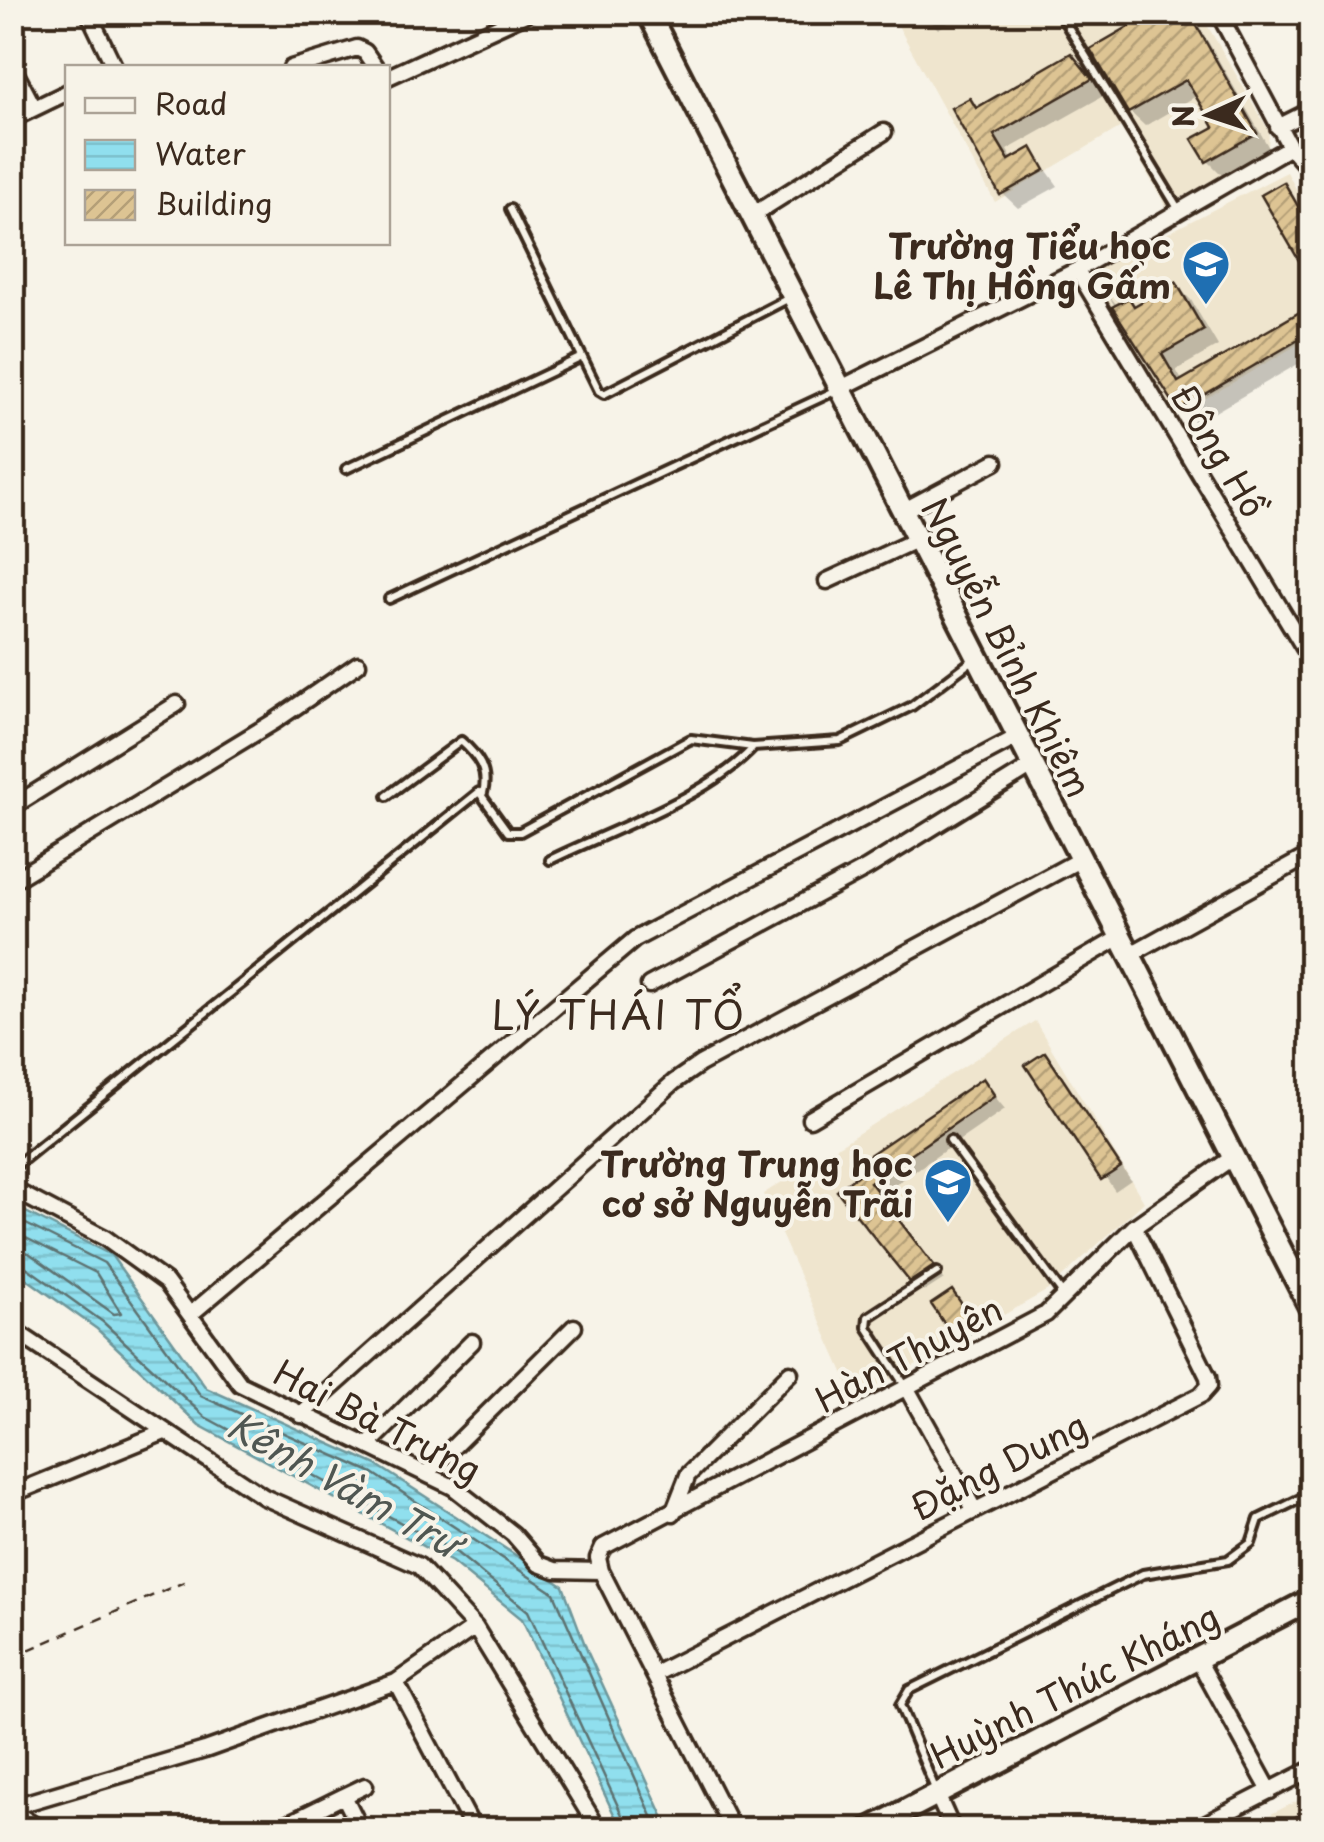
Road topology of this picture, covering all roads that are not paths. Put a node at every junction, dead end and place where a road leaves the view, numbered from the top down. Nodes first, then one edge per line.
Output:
1 (88, 12) edge
2 (530, 12) edge
3 (648, 12) edge
4 (1059, 12) edge
5 (1218, 12) edge
6 (114, 65) edge
7 (300, 65) edge
8 (374, 65) edge
9 (12, 66) edge
10 (390, 76) edge
11 (65, 93) edge
12 (34, 108) junction
13 (1312, 110) edge
14 (12, 118) edge
15 (1278, 126) junction
16 (884, 132) dead end
17 (1290, 148) junction
18 (1312, 172) edge
19 (510, 209) dead end
20 (1180, 211) junction
21 (751, 216) junction
22 (1077, 270) junction
23 (792, 296) junction
24 (582, 357) junction
25 (839, 389) junction
26 (995, 462) dead end
27 (346, 469) dead end
28 (902, 512) junction
29 (916, 540) junction
30 (827, 581) dead end
31 (390, 599) dead end
32 (976, 658) junction
33 (1312, 661) edge
34 (358, 664) dead end
35 (177, 704) dead end
36 (1017, 737) junction
37 (753, 747) junction
38 (1032, 766) junction
39 (483, 794) junction
40 (387, 796) dead end
41 (12, 807) edge
42 (1312, 854) edge
43 (1081, 859) junction
44 (550, 860) dead end
45 (12, 882) edge
46 (1126, 945) junction
47 (649, 985) dead end
48 (810, 1119) dead end
49 (950, 1140) dead end
50 (1234, 1158) junction
51 (12, 1169) edge
52 (12, 1189) edge
53 (1134, 1228) junction
54 (937, 1272) dead end
55 (1066, 1298) junction
56 (1312, 1312) edge
57 (191, 1314) junction
58 (574, 1328) dead end
59 (12, 1329) edge
60 (472, 1342) dead end
61 (790, 1373) dead end
62 (906, 1387) junction
63 (301, 1415) junction
64 (162, 1432) junction
65 (369, 1444) junction
66 (428, 1472) junction
67 (1312, 1493) edge
68 (12, 1494) edge
69 (974, 1512) junction
70 (674, 1513) junction
71 (600, 1571) junction
72 (1312, 1600) edge
73 (475, 1627) junction
74 (1197, 1658) junction
75 (655, 1674) junction
76 (396, 1682) junction
77 (1312, 1769) edge
78 (365, 1786) dead end
79 (1270, 1791) junction
80 (936, 1792) junction
81 (344, 1796) junction
82 (12, 1809) edge
83 (1312, 1815) edge
84 (42, 1830) edge
85 (275, 1830) edge
86 (361, 1830) edge
87 (474, 1830) edge
88 (599, 1830) edge
89 (733, 1830) edge
90 (868, 1830) edge
91 (954, 1830) edge
92 (1193, 1830) edge
93 (1283, 1830) edge

1 - 6 street
2 - 10 street
3 - 21 main road, Nguyễn Bỉnh Khiêm
4 - 20 lane
5 - 15 street
7 - 8 street
9 - 12 street
11 - 12 street
12 - 14 street
13 - 15 street
15 - 17 street
16 - 21 street
17 - 18 street
17 - 20 street
19 - 24 lane
20 - 22 street
21 - 23 main road, Nguyễn Bỉnh Khiêm
22 - 25 street
22 - 33 street, Đông Hồ
23 - 24 lane
23 - 25 main road, Nguyễn Bỉnh Khiêm
24 - 27 lane
25 - 28 main road, Nguyễn Bỉnh Khiêm
25 - 31 lane
26 - 28 street
28 - 29 main road, Nguyễn Bỉnh Khiêm
29 - 30 street
29 - 32 main road, Nguyễn Bỉnh Khiêm
32 - 36 main road, Nguyễn Bỉnh Khiêm
32 - 37 lane
34 - 45 street
35 - 41 street
36 - 38 main road, Nguyễn Bỉnh Khiêm
36 - 57 street
37 - 39 lane
37 - 44 lane
38 - 43 main road, Nguyễn Bỉnh Khiêm
38 - 47 street
39 - 40 lane
39 - 51 lane
42 - 46 street
43 - 46 main road, Nguyễn Bỉnh Khiêm
43 - 63 street
46 - 48 street
46 - 50 main road, Nguyễn Bỉnh Khiêm
49 - 55 lane
50 - 53 street, Hàn Thuyên
50 - 56 main road, Nguyễn Bỉnh Khiêm
52 - 57 street, Hai Bà Trưng
53 - 55 street, Hàn Thuyên
53 - 69 street, Đặng Dung
54 - 62 lane
55 - 62 street, Hàn Thuyên
57 - 63 street, Hai Bà Trưng
58 - 66 street
59 - 64 street
60 - 65 street
61 - 70 street
62 - 69 street
62 - 70 street, Hàn Thuyên
63 - 65 street, Hai Bà Trưng
64 - 68 street
64 - 73 street
65 - 66 street, Hai Bà Trưng
66 - 71 street, Hai Bà Trưng
67 - 80 lane
69 - 75 street, Đặng Dung
70 - 71 street, Hàn Thuyên
71 - 75 street
72 - 74 main road, Huỳnh Thúc Kháng
73 - 76 street
73 - 88 street
74 - 79 street
74 - 80 main road, Huỳnh Thúc Kháng
75 - 89 street
76 - 82 street
76 - 87 street
77 - 79 street
78 - 81 street
79 - 92 street
80 - 90 main road, Huỳnh Thúc Kháng
80 - 91 street
81 - 85 street
81 - 86 street
82 - 84 street
83 - 93 lane

